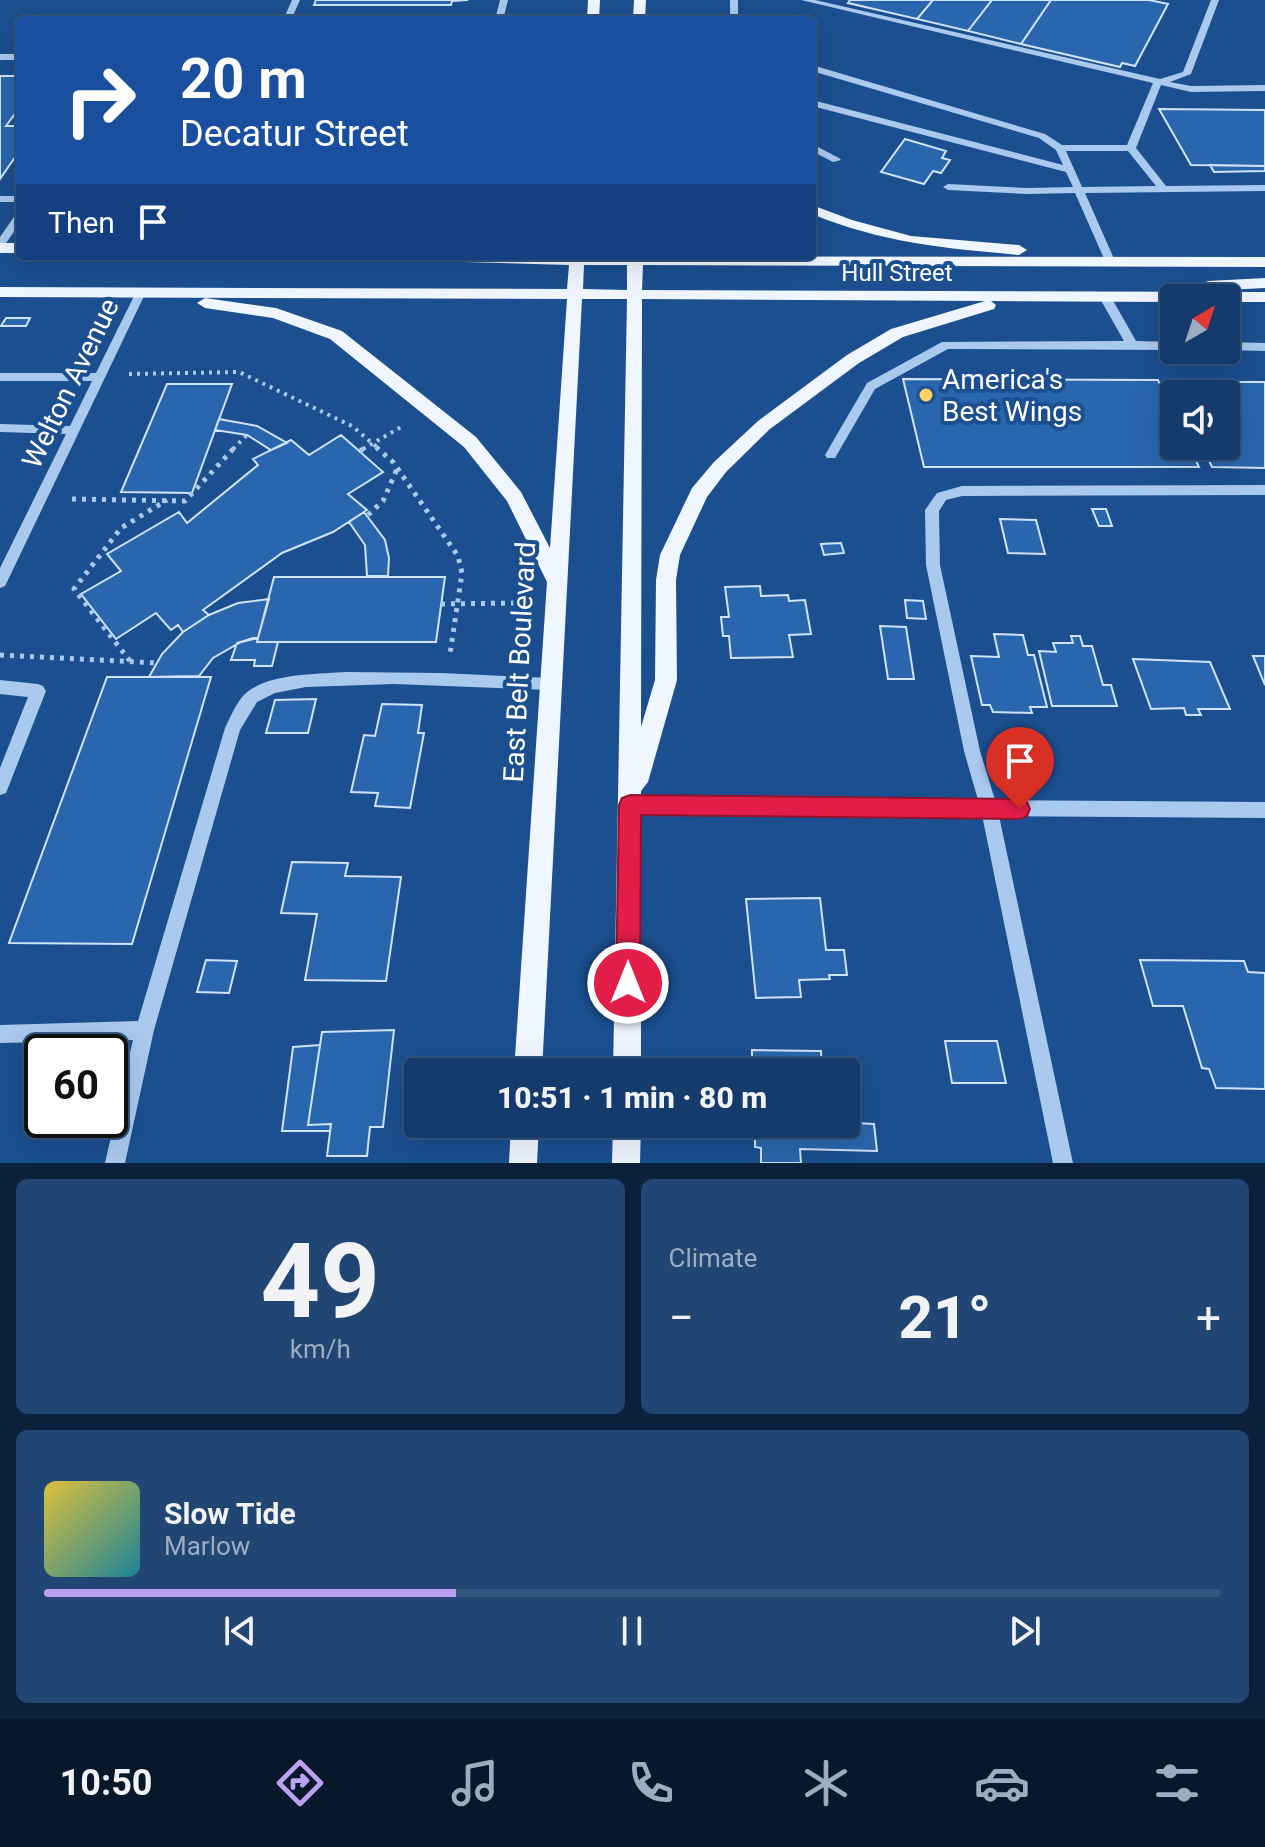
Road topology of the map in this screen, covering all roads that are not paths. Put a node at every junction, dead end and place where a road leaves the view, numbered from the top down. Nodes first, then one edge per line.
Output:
1 (805, 0) edge
2 (1215, 0) edge
3 (816, 69) edge
4 (1157, 83) junction
5 (1265, 88) edge
6 (816, 104) edge
7 (1060, 148) junction
8 (1131, 148) junction
9 (816, 149) edge
10 (836, 160) dead end
11 (1070, 170) junction
12 (948, 187) dead end
13 (1162, 187) junction
14 (1265, 188) edge
15 (1079, 190) junction
16 (816, 210) edge
17 (16, 222) edge
18 (0, 246) edge
19 (816, 259) edge
20 (577, 260) edge
21 (635, 260) edge
22 (1110, 261) junction
23 (1265, 262) edge
24 (1265, 283) edge
25 (0, 292) edge
26 (141, 292) junction
27 (576, 295) junction
28 (635, 296) junction
29 (1023, 297) junction
30 (1105, 297) junction
31 (1265, 297) edge
32 (1132, 345) junction
33 (1160, 346) edge
34 (1240, 346) edge
35 (1265, 347) edge
36 (0, 377) edge
37 (98, 377) junction
38 (0, 428) edge
39 (73, 430) junction
40 (831, 455) dead end
41 (1265, 490) edge
42 (556, 578) junction
43 (0, 582) edge
44 (550, 684) junction
45 (0, 687) edge
46 (0, 788) edge
47 (630, 805) junction
48 (989, 809) junction
49 (1265, 810) edge
50 (145, 1030) junction
51 (0, 1034) edge
52 (529, 1058) edge
53 (627, 1058) edge
54 (524, 1138) edge
55 (627, 1138) edge
56 (115, 1163) edge
57 (523, 1163) edge
58 (626, 1163) edge
59 (1063, 1163) edge

1 - 4 street
2 - 4 street
3 - 7 street
4 - 5 street
4 - 8 street
6 - 11 street
7 - 8 street
7 - 11 street
8 - 13 street
9 - 10 street
11 - 15 street
12 - 15 street
13 - 14 street
13 - 15 street
15 - 22 street
16 - 22 main road
17 - 18 street
19 - 22 main road, Hull Street
20 - 27 main road, East Belt Boulevard
21 - 28 main road
22 - 23 main road, Hull Street
24 - 30 main road
25 - 26 main road, Hull Street
26 - 27 main road, Hull Street
26 - 37 street, Welton Avenue
26 - 42 main road
27 - 28 main road, Hull Street
27 - 42 main road, East Belt Boulevard
28 - 29 main road, Hull Street
28 - 47 main road
29 - 30 main road, Hull Street
29 - 47 main road
30 - 31 main road, Hull Street
30 - 32 street
32 - 33 street
32 - 40 street
34 - 35 street
36 - 37 street
37 - 39 street, Welton Avenue
38 - 39 street
39 - 43 street, Welton Avenue
41 - 48 street
42 - 44 main road, East Belt Boulevard
44 - 50 street
44 - 52 main road, East Belt Boulevard
45 - 46 street
47 - 48 street
47 - 53 main road
48 - 49 street
48 - 59 street
50 - 51 street
50 - 56 street
54 - 57 main road
55 - 58 main road

